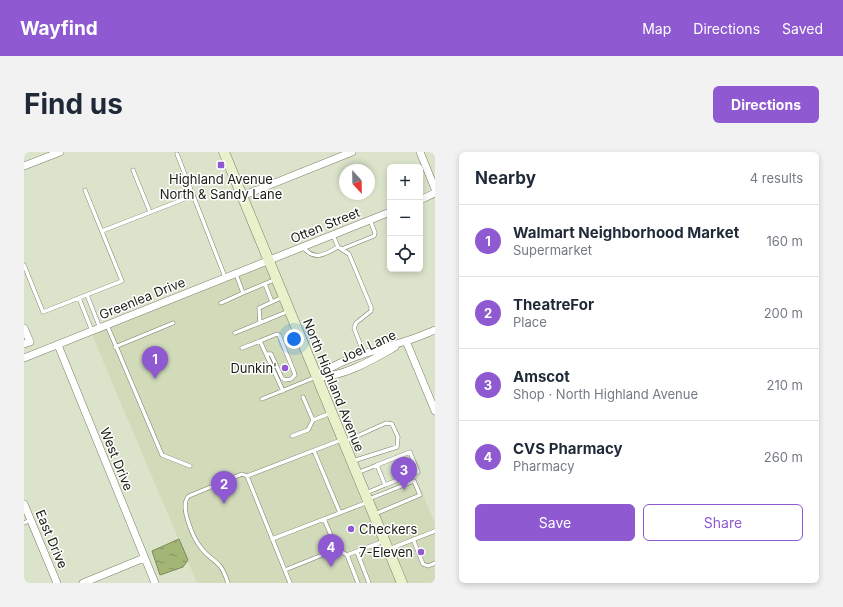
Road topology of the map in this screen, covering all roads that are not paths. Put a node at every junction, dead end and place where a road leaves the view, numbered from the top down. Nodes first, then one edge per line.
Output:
1 (60, 152) edge
2 (224, 152) edge
3 (352, 152) edge
4 (420, 152) edge
5 (177, 154) dead end
6 (24, 166) edge
7 (133, 170) dead end
8 (435, 189) edge
9 (85, 190) dead end
10 (435, 193) edge
11 (192, 196) junction
12 (242, 196) junction
13 (423, 199) edge
14 (150, 212) junction
15 (387, 213) edge
16 (370, 220) junction
17 (102, 231) junction
18 (333, 235) junction
19 (303, 247) junction
20 (340, 248) junction
21 (269, 260) junction
22 (24, 265) edge
23 (235, 273) junction
24 (225, 278) junction
25 (277, 279) junction
26 (265, 284) junction
27 (243, 293) junction
28 (87, 295) junction
29 (284, 297) junction
30 (79, 298) junction
31 (272, 302) junction
32 (221, 303) dead end
33 (290, 311) junction
34 (173, 323) dead end
35 (260, 323) junction
36 (103, 327) junction
37 (24, 328) edge
38 (435, 330) edge
39 (92, 331) junction
40 (235, 333) dead end
41 (260, 341) junction
42 (406, 341) junction
43 (24, 344) edge
44 (58, 345) junction
45 (115, 347) junction
46 (242, 348) dead end
47 (266, 354) junction
48 (364, 354) junction
49 (24, 358) edge
50 (317, 376) junction
51 (283, 391) junction
52 (303, 397) dead end
53 (262, 399) dead end
54 (435, 408) edge
55 (332, 412) junction
56 (313, 420) junction
57 (292, 436) dead end
58 (343, 441) junction
59 (314, 451) junction
60 (352, 462) junction
61 (377, 465) junction
62 (190, 466) dead end
63 (357, 473) junction
64 (247, 476) junction
65 (385, 485) junction
66 (367, 498) junction
67 (24, 504) edge
68 (340, 513) junction
69 (374, 514) junction
70 (324, 518) junction
71 (27, 522) edge
72 (435, 531) edge
73 (272, 539) junction
74 (413, 540) junction
75 (387, 545) junction
76 (337, 549) junction
77 (357, 552) junction
78 (347, 555) junction
79 (144, 558) junction
80 (435, 563) edge
81 (285, 570) junction
82 (57, 583) edge
83 (84, 583) edge
84 (155, 583) edge
85 (228, 583) edge
86 (290, 583) edge
87 (358, 583) edge
88 (368, 583) edge
89 (402, 583) edge

1 - 6 street
2 - 12 street, North Highland Avenue
3 - 12 street
4 - 8 street
5 - 11 lane
7 - 14 lane
9 - 17 lane
10 - 13 street
11 - 14 lane
11 - 24 lane
12 - 21 street, North Highland Avenue
14 - 17 lane
15 - 16 street, Otten Street
16 - 18 street, Otten Street
16 - 20 lane
17 - 28 lane
18 - 19 street, Otten Street
18 - 20 lane
19 - 20 lane
19 - 21 street, Otten Street
20 - 48 lane
21 - 23 street, Greenlea Drive
21 - 25 street, North Highland Avenue
22 - 30 lane
23 - 24 street, Greenlea Drive
23 - 27 lane
24 - 36 street, Greenlea Drive
25 - 26 lane
25 - 29 street, North Highland Avenue
26 - 27 lane
26 - 31 lane
27 - 32 lane
28 - 30 lane
28 - 36 lane
29 - 31 lane
29 - 33 street, North Highland Avenue
30 - 39 lane
31 - 35 lane
33 - 35 lane
33 - 50 street, North Highland Avenue
34 - 45 lane
35 - 40 lane
36 - 39 street, Greenlea Drive
36 - 45 lane
37 - 43 street
38 - 42 street, Joel Lane
39 - 44 street, Greenlea Drive
41 - 46 lane
41 - 47 lane
41 - 47 lane
42 - 48 street, Joel Lane
42 - 50 street, Joel Lane
42 - 54 street
44 - 49 street, Greenlea Drive
44 - 79 street, West Drive
45 - 62 lane
47 - 51 lane
48 - 50 street, Joel Lane
50 - 51 lane
50 - 55 street, North Highland Avenue
51 - 53 lane
52 - 56 lane
55 - 56 lane
55 - 58 street, North Highland Avenue
56 - 57 lane
58 - 59 lane
58 - 60 street, North Highland Avenue
58 - 60 lane
59 - 64 lane
59 - 68 lane
60 - 63 street, North Highland Avenue
61 - 63 lane
61 - 65 lane
61 - 65 lane
63 - 66 street, North Highland Avenue
64 - 73 lane
64 - 85 lane
65 - 66 lane
66 - 68 lane
66 - 69 street, North Highland Avenue
66 - 69 lane
67 - 71 street, East Drive
68 - 70 lane
69 - 75 street, North Highland Avenue
70 - 73 lane
70 - 76 lane
71 - 82 street, East Drive
72 - 74 lane
73 - 81 lane
74 - 75 lane
74 - 80 lane
75 - 77 lane
75 - 89 street, North Highland Avenue
76 - 78 lane
76 - 81 lane
77 - 78 lane
77 - 88 lane
78 - 87 lane
79 - 83 street
79 - 84 street, West Drive
81 - 86 lane

